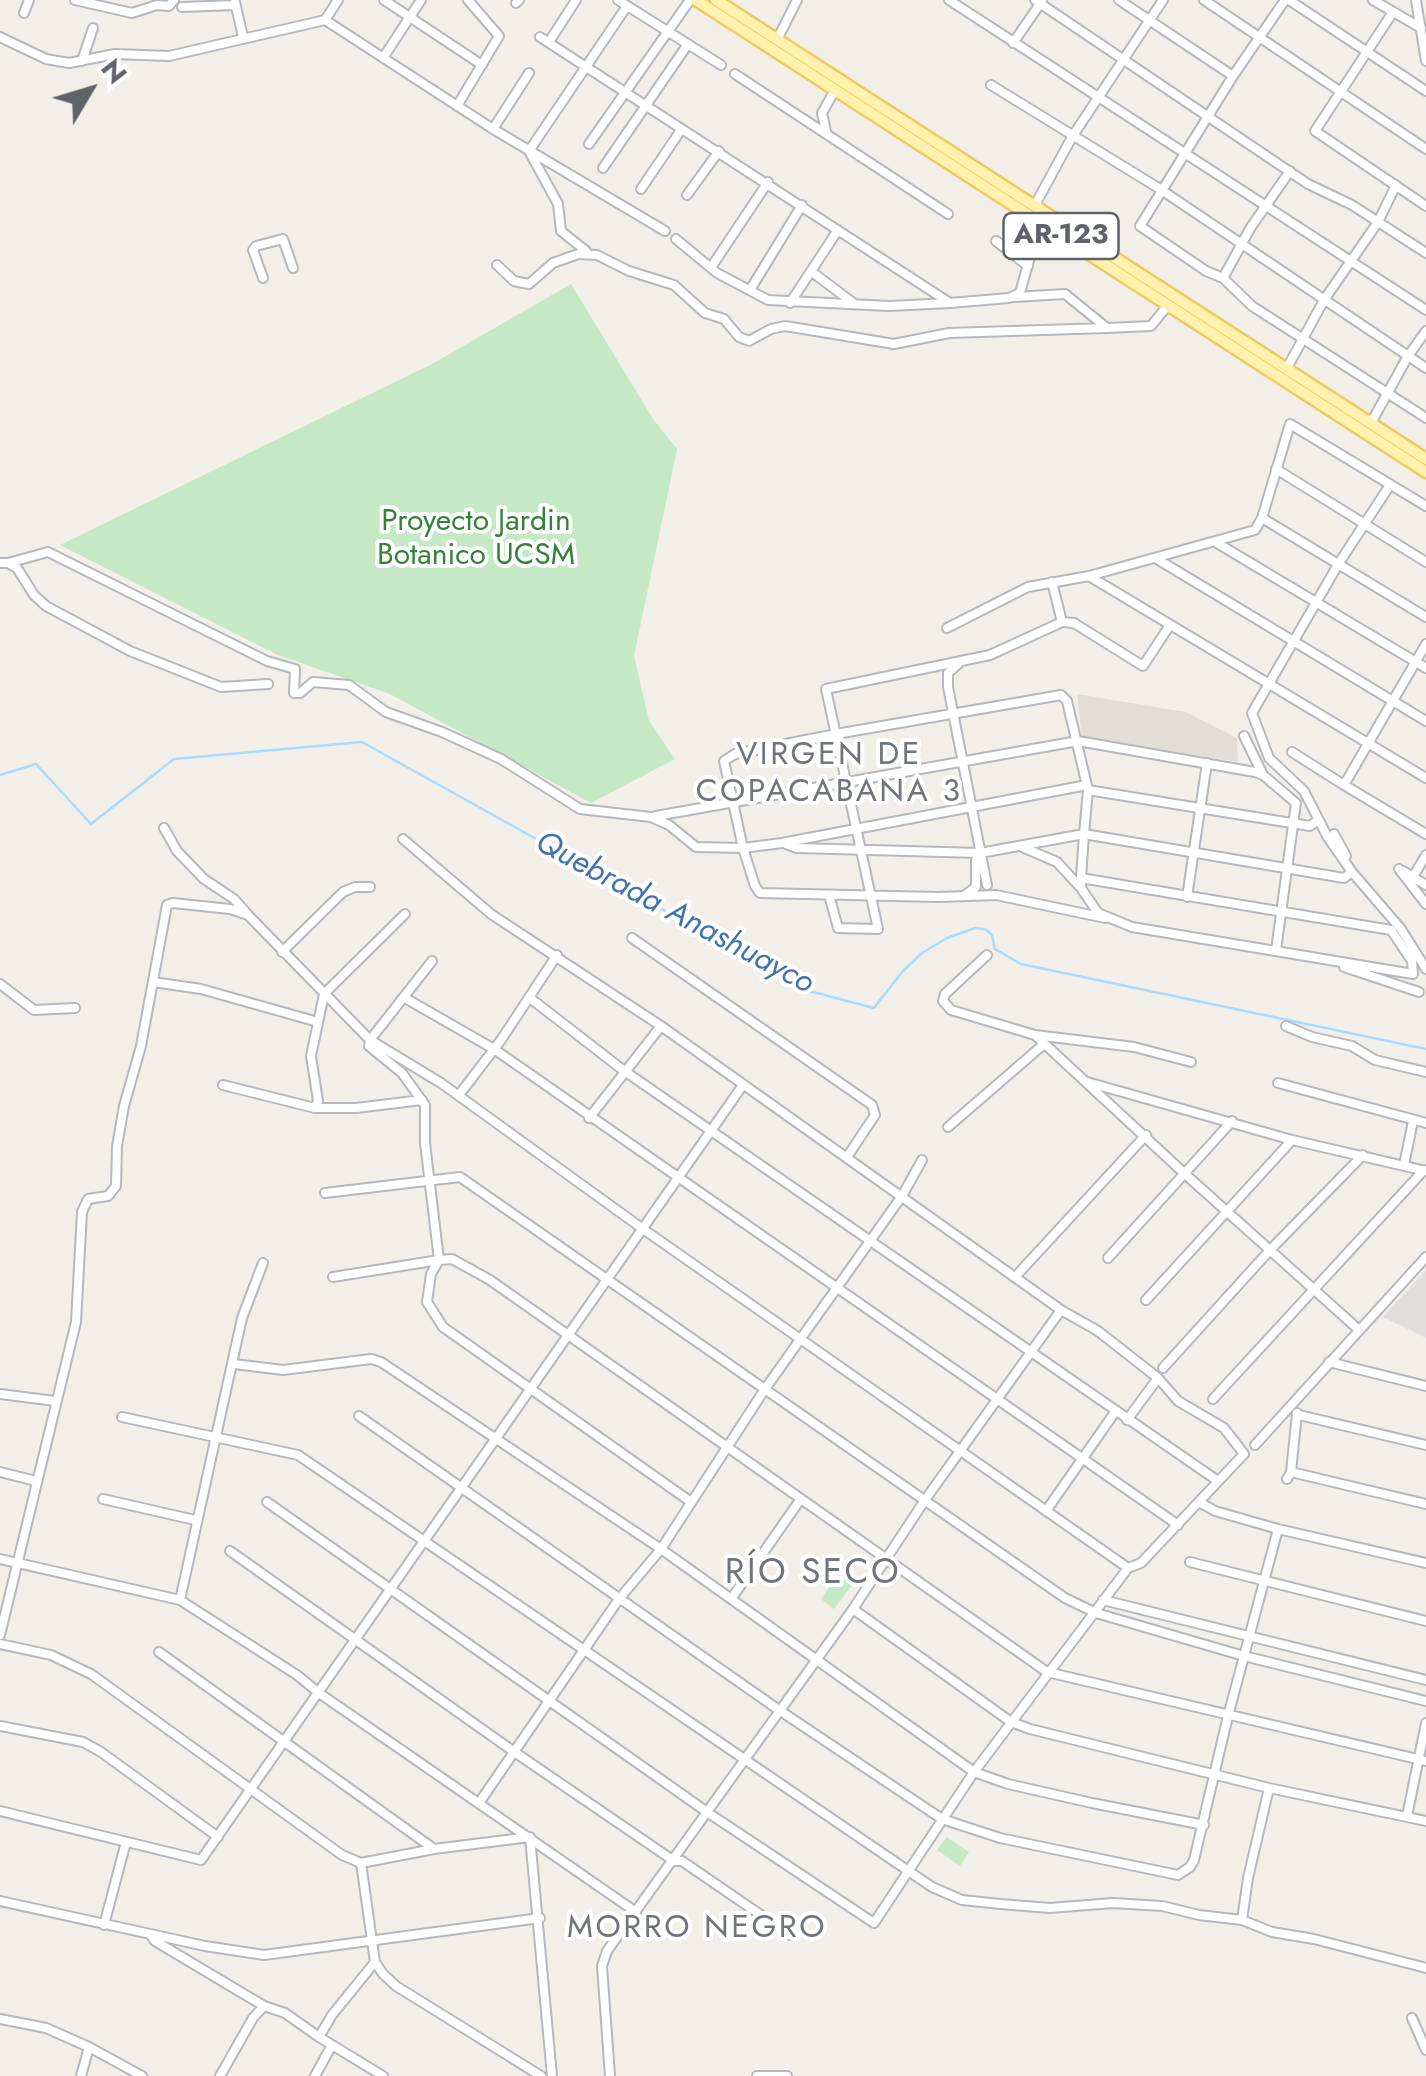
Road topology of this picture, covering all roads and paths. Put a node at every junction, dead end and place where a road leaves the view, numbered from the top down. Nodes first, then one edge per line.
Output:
1 (29, 0) edge
2 (75, 0) edge
3 (174, 0) edge
4 (338, 0) edge
5 (384, 0) edge
6 (421, 0) edge
7 (468, 0) edge
8 (576, 0) edge
9 (618, 0) edge
10 (693, 0) edge
11 (716, 0) edge
12 (797, 0) edge
13 (949, 0) edge
14 (1118, 0) edge
15 (1162, 0) edge
16 (1204, 0) edge
17 (1287, 0) edge
18 (1373, 0) edge
19 (1416, 0) edge
20 (1039, 1) edge
21 (235, 2) edge
22 (627, 6) junction
23 (182, 7) dead end
24 (1392, 12) junction
25 (24, 13) dead end
26 (410, 18) junction
27 (325, 20) junction
28 (1149, 20) junction
29 (93, 28) dead end
30 (1421, 28) junction
31 (665, 31) junction
32 (0, 37) edge
33 (243, 37) junction
34 (1260, 37) junction
35 (777, 40) junction
36 (1012, 43) junction
37 (688, 44) junction
38 (1368, 53) junction
39 (383, 58) junction
40 (1125, 60) junction
41 (1426, 60) edge
42 (82, 62) junction
43 (721, 64) dead end
44 (482, 66) junction
45 (586, 68) junction
46 (530, 73) dead end
47 (735, 74) dead end
48 (1233, 76) junction
49 (991, 85) dead end
50 (835, 90) junction
51 (625, 91) junction
52 (1426, 91) edge
53 (1339, 92) junction
54 (1098, 99) junction
55 (458, 106) junction
56 (646, 106) junction
57 (1207, 117) junction
58 (493, 129) junction
59 (681, 130) junction
60 (826, 133) junction
61 (1072, 137) junction
62 (589, 144) dead end
63 (1426, 149) edge
64 (530, 150) junction
65 (718, 150) junction
66 (1183, 154) junction
67 (604, 168) dead end
68 (1290, 171) junction
69 (768, 182) junction
70 (1396, 185) junction
71 (641, 189) dead end
72 (1160, 190) junction
73 (686, 194) dead end
74 (1034, 204) junction
75 (802, 206) junction
76 (1426, 206) edge
77 (1266, 208) junction
78 (948, 214) dead end
79 (1378, 222) junction
80 (1046, 226) junction
81 (838, 230) junction
82 (665, 232) dead end
83 (676, 239) dead end
84 (996, 241) dead end
85 (1242, 244) junction
86 (1426, 253) edge
87 (591, 254) junction
88 (1352, 261) junction
89 (497, 266) dead end
90 (712, 266) junction
91 (1028, 266) junction
92 (293, 268) dead end
93 (812, 272) junction
94 (263, 278) dead end
95 (1223, 278) junction
96 (750, 290) junction
97 (1014, 297) junction
98 (1324, 300) junction
99 (852, 302) junction
100 (950, 302) junction
101 (790, 303) junction
102 (1168, 305) junction
103 (1426, 310) edge
104 (1107, 328) junction
105 (1426, 331) edge
106 (1303, 339) junction
107 (1408, 356) junction
108 (1287, 368) junction
109 (1426, 368) edge
110 (1389, 394) junction
111 (1426, 418) edge
112 (1372, 423) junction
113 (1426, 459) edge
114 (1276, 470) junction
115 (1426, 472) edge
116 (1390, 484) junction
117 (1426, 506) edge
118 (1262, 518) junction
119 (1364, 524) junction
120 (1217, 543) junction
121 (1157, 559) junction
122 (1426, 562) edge
123 (4, 563) edge
124 (1338, 564) junction
125 (1090, 576) junction
126 (1052, 582) junction
127 (1316, 603) junction
128 (1426, 617) edge
129 (1062, 622) junction
130 (1170, 625) junction
131 (947, 628) dead end
132 (1295, 641) junction
133 (1426, 644) edge
134 (966, 660) junction
135 (1416, 661) junction
136 (1426, 668) edge
137 (1270, 683) junction
138 (268, 684) dead end
139 (1393, 701) junction
140 (953, 715) junction
141 (1426, 721) edge
142 (836, 734) junction
143 (1244, 736) dead end
144 (1078, 741) junction
145 (1369, 742) junction
146 (1292, 752) dead end
147 (962, 762) junction
148 (1207, 763) junction
149 (1263, 775) junction
150 (1426, 778) edge
151 (847, 782) junction
152 (1344, 785) junction
153 (1088, 788) junction
154 (732, 802) junction
155 (970, 807) junction
156 (1200, 807) junction
157 (651, 817) junction
158 (1318, 820) junction
159 (1293, 823) junction
160 (164, 828) dead end
161 (855, 829) junction
162 (1084, 834) junction
163 (1334, 834) dead end
164 (1426, 834) edge
165 (403, 838) dead end
166 (782, 843) junction
167 (1018, 846) junction
168 (743, 848) junction
169 (860, 851) junction
170 (1192, 852) junction
171 (977, 853) junction
172 (1426, 856) edge
173 (1288, 868) junction
174 (1351, 870) junction
175 (1413, 877) junction
176 (1081, 883) junction
177 (986, 885) dead end
178 (1426, 885) edge
179 (370, 887) dead end
180 (829, 896) junction
181 (870, 896) junction
182 (962, 897) junction
183 (1187, 897) junction
184 (1426, 904) edge
185 (1283, 912) junction
186 (405, 914) dead end
187 (248, 916) junction
188 (1104, 918) junction
189 (632, 938) dead end
190 (1276, 950) junction
191 (282, 952) junction
192 (987, 954) dead end
193 (557, 955) junction
194 (1321, 960) junction
195 (432, 961) dead end
196 (1426, 969) edge
197 (153, 982) junction
198 (0, 984) edge
199 (1419, 992) dead end
200 (324, 994) junction
201 (406, 998) junction
202 (530, 998) junction
203 (74, 1008) dead end
204 (318, 1022) junction
205 (661, 1026) junction
206 (1286, 1026) dead end
207 (1035, 1034) junction
208 (370, 1040) junction
209 (1044, 1044) junction
210 (494, 1049) junction
211 (1191, 1062) dead end
212 (623, 1070) junction
213 (1426, 1072) edge
214 (1081, 1080) junction
215 (1278, 1083) dead end
216 (224, 1084) dead end
217 (743, 1084) junction
218 (459, 1095) junction
219 (422, 1100) junction
220 (315, 1108) junction
221 (589, 1118) junction
222 (1232, 1121) junction
223 (1413, 1121) junction
224 (1426, 1122) edge
225 (948, 1127) dead end
226 (712, 1130) junction
227 (1146, 1135) junction
228 (1292, 1140) junction
229 (1363, 1155) junction
230 (848, 1157) junction
231 (922, 1160) dead end
232 (1404, 1165) junction
233 (1425, 1170) edge
234 (1184, 1174) junction
235 (678, 1178) junction
236 (430, 1180) junction
237 (324, 1193) dead end
238 (902, 1196) junction
239 (1226, 1211) junction
240 (643, 1229) junction
241 (870, 1241) junction
242 (1270, 1250) junction
243 (1426, 1257) edge
244 (1108, 1258) dead end
245 (440, 1260) junction
246 (263, 1263) dead end
247 (332, 1277) dead end
248 (1015, 1277) junction
249 (606, 1279) junction
250 (1313, 1288) junction
251 (836, 1289) junction
252 (1146, 1300) dead end
253 (1062, 1310) junction
254 (1358, 1329) junction
255 (567, 1334) junction
256 (801, 1338) junction
257 (1033, 1352) junction
258 (1329, 1362) junction
259 (234, 1364) junction
260 (1163, 1368) dead end
261 (1158, 1378) junction
262 (1426, 1386) edge
263 (530, 1389) junction
264 (765, 1389) junction
265 (0, 1394) edge
266 (998, 1400) junction
267 (1213, 1400) dead end
268 (55, 1402) junction
269 (1290, 1407) junction
270 (1115, 1412) junction
271 (1299, 1415) junction
272 (359, 1416) dead end
273 (122, 1417) dead end
274 (1128, 1420) junction
275 (217, 1437) junction
276 (497, 1438) junction
277 (1254, 1445) dead end
278 (1426, 1445) edge
279 (727, 1448) junction
280 (962, 1449) junction
281 (1081, 1460) junction
282 (0, 1472) edge
283 (36, 1481) junction
284 (1218, 1481) junction
285 (462, 1487) junction
286 (103, 1498) dead end
287 (800, 1500) junction
288 (924, 1500) junction
289 (268, 1502) dead end
290 (692, 1502) junction
291 (1199, 1502) junction
292 (1426, 1504) edge
293 (1046, 1511) junction
294 (196, 1520) junction
295 (1178, 1525) junction
296 (1278, 1530) junction
297 (424, 1542) junction
298 (662, 1549) junction
299 (230, 1551) dead end
300 (0, 1559) edge
301 (887, 1560) junction
302 (17, 1562) junction
303 (1190, 1562) dead end
304 (1426, 1564) edge
305 (1128, 1568) junction
306 (1264, 1582) junction
307 (390, 1590) junction
308 (731, 1598) junction
309 (619, 1599) junction
310 (180, 1600) junction
311 (1103, 1600) junction
312 (853, 1609) junction
313 (1096, 1612) junction
314 (1426, 1621) edge
315 (0, 1636) edge
316 (1248, 1638) junction
317 (355, 1641) junction
318 (0, 1644) edge
319 (160, 1652) dead end
320 (582, 1652) junction
321 (1244, 1656) junction
322 (817, 1660) junction
323 (1047, 1672) junction
324 (1426, 1680) edge
325 (319, 1693) junction
326 (549, 1700) junction
327 (1426, 1700) edge
328 (779, 1710) junction
329 (1228, 1716) junction
330 (1011, 1722) junction
331 (1426, 1723) edge
332 (0, 1726) edge
333 (284, 1742) junction
334 (514, 1751) junction
335 (1422, 1760) edge
336 (744, 1762) junction
337 (974, 1772) junction
338 (1216, 1774) junction
339 (1268, 1788) junction
340 (251, 1789) junction
341 (479, 1804) junction
342 (0, 1812) edge
343 (707, 1812) junction
344 (1407, 1816) junction
345 (942, 1819) junction
346 (1426, 1821) edge
347 (1204, 1825) junction
348 (218, 1837) junction
349 (530, 1837) junction
350 (126, 1842) junction
351 (434, 1849) junction
352 (674, 1862) junction
353 (361, 1864) junction
354 (906, 1872) junction
355 (0, 1901) edge
356 (636, 1912) junction
357 (540, 1918) junction
358 (1242, 1920) junction
359 (104, 1925) junction
360 (150, 1934) junction
361 (790, 1935) dead end
362 (374, 1942) junction
363 (375, 1962) junction
364 (1426, 1968) edge
365 (264, 2006) junction
366 (1412, 2018) dead end
367 (0, 2019) edge
368 (319, 2037) junction
369 (332, 2045) junction
370 (90, 2047) junction
371 (1426, 2050) edge
372 (137, 2075) edge
373 (81, 2076) edge
374 (220, 2076) edge
375 (315, 2076) edge
376 (383, 2076) edge
377 (541, 2076) edge
378 (552, 2076) edge
379 (610, 2076) edge
380 (757, 2076) edge
381 (787, 2076) edge

1 - 25 street
2 - 3 street
4 - 27 street
5 - 26 street
6 - 26 street
7 - 44 street
8 - 45 street
9 - 22 street
10 - 31 street
10 - 50 main road, AR-123
11 - 35 main road, AR-123
12 - 35 street
13 - 36 street
14 - 28 street
15 - 28 street
16 - 34 street
17 - 34 street
17 - 38 street
18 - 24 street
19 - 30 street
20 - 36 street
20 - 40 street
21 - 23 street
21 - 33 street
22 - 31 street
22 - 45 street
24 - 30 street
24 - 38 street
26 - 39 street
26 - 44 street
27 - 33 street
27 - 39 street
28 - 40 street
28 - 48 street
29 - 42 street
30 - 41 street
31 - 37 street
31 - 51 street
32 - 42 street
33 - 42 street
34 - 48 street
34 - 53 street
35 - 74 main road, AR-123
36 - 54 street
37 - 43 street
37 - 56 street
38 - 52 street
38 - 53 street
39 - 55 street
40 - 54 street
40 - 57 street
44 - 55 street
45 - 51 street
45 - 64 street
46 - 58 street
47 - 60 street
48 - 57 street
49 - 61 street
50 - 60 street
50 - 80 main road, AR-123
51 - 56 street
51 - 62 street
53 - 63 street
53 - 70 street
54 - 61 street
54 - 66 street
55 - 58 street
56 - 59 street
56 - 67 street
57 - 66 street
57 - 68 street
58 - 64 street
59 - 65 street
59 - 71 street
60 - 78 street
61 - 72 street
61 - 74 street
64 - 82 street
64 - 87 street
65 - 69 street
65 - 73 street
66 - 72 street
66 - 77 street
68 - 77 street
68 - 79 street
69 - 75 street
69 - 90 street
70 - 76 street
70 - 79 street
72 - 85 street
72 - 95 street
74 - 108 main road, AR-123
75 - 81 street
75 - 96 street
77 - 85 street
77 - 88 street
79 - 86 street
79 - 88 street
80 - 91 street
80 - 102 main road, AR-123
81 - 93 street
81 - 100 street
83 - 90 street
84 - 91 street
85 - 95 street
85 - 98 street
87 - 89 street
87 - 104 street
88 - 98 street
88 - 103 street
90 - 96 street
91 - 97 street
92 - 94 street
93 - 99 street
93 - 101 street
95 - 106 street
96 - 101 street
97 - 100 street
97 - 104 street
98 - 106 street
98 - 107 street
99 - 100 street
99 - 101 street
102 - 104 street
102 - 115 main road, AR-123
105 - 107 street
106 - 108 street
106 - 110 street
107 - 109 street
107 - 110 street
108 - 112 main road, AR-123
110 - 111 street
110 - 112 street
112 - 113 main road, AR-123
114 - 116 street
114 - 118 street
114 - 119 street
116 - 117 street
116 - 119 street
118 - 120 street
118 - 124 street
119 - 122 street
119 - 124 street
120 - 121 street
120 - 127 street
121 - 125 street
121 - 132 street
123 - 138 street
123 - 157 street
124 - 127 street
124 - 128 street
125 - 126 street
125 - 130 street
126 - 129 street
126 - 131 street
127 - 132 street
127 - 135 street
129 - 130 street
129 - 134 street
130 - 137 street
132 - 137 street
132 - 139 street
133 - 135 street
134 - 140 street
134 - 142 street
135 - 136 street
135 - 139 street
137 - 145 street
137 - 158 street
139 - 141 street
139 - 145 street
140 - 142 street
140 - 144 street
140 - 147 street
142 - 151 street
142 - 154 street
143 - 149 street
144 - 147 street
144 - 148 street
144 - 153 street
145 - 150 street
145 - 152 street
146 - 152 street
147 - 151 street
147 - 155 street
148 - 149 street
148 - 156 street
149 - 159 street
151 - 154 street
151 - 161 street
152 - 164 street
153 - 155 street
153 - 156 street
153 - 162 street
154 - 157 street
154 - 168 street
155 - 161 street
155 - 171 street
156 - 159 street
156 - 170 street
157 - 168 street
158 - 159 street
158 - 174 street
159 - 173 street
160 - 187 street
161 - 166 street
161 - 169 street
162 - 167 street
162 - 170 street
162 - 176 street
163 - 174 street
165 - 193 street
166 - 168 street
166 - 169 street
167 - 171 street
167 - 176 street
168 - 180 street
169 - 171 street
169 - 181 street
170 - 173 street
170 - 183 street
171 - 177 street
171 - 182 street
172 - 175 street
173 - 174 street
173 - 185 street
174 - 196 street
175 - 178 street
175 - 184 street
176 - 183 street
176 - 188 street
179 - 191 street
180 - 181 street
180 - 181 street
181 - 182 street
182 - 188 street
183 - 185 street
185 - 190 street
185 - 194 street
186 - 200 street
187 - 191 street
187 - 197 street
188 - 190 street
189 - 230 street
190 - 194 street
191 - 200 street
192 - 207 street
193 - 202 street
193 - 205 street
194 - 199 street
195 - 201 street
197 - 204 street
197 - 268 street
198 - 203 street
200 - 204 street
200 - 208 street
201 - 208 street
201 - 210 street
202 - 210 street
202 - 212 street
204 - 220 street
205 - 212 street
205 - 217 street
206 - 213 street
207 - 209 street
207 - 211 street
208 - 218 street
208 - 219 street
209 - 214 street
209 - 225 street
210 - 218 street
210 - 221 street
212 - 221 street
212 - 226 street
214 - 222 street
214 - 227 street
215 - 223 street
216 - 220 street
217 - 226 street
217 - 230 street
218 - 240 street
219 - 220 street
219 - 236 street
221 - 235 street
222 - 228 street
222 - 234 street
223 - 224 street
223 - 232 street
226 - 235 street
226 - 241 street
227 - 234 street
227 - 248 street
228 - 229 street
228 - 239 street
229 - 232 street
229 - 242 street
230 - 238 street
231 - 238 street
232 - 233 street
233 - 250 street
234 - 239 street
234 - 244 street
235 - 240 street
235 - 251 street
236 - 237 street
236 - 245 street
236 - 249 street
238 - 241 street
238 - 248 street
239 - 242 street
239 - 252 street
240 - 249 street
240 - 256 street
241 - 251 street
241 - 257 street
242 - 250 street
242 - 260 street
243 - 254 street
245 - 247 street
245 - 255 street
245 - 263 street
246 - 259 street
248 - 253 street
249 - 255 street
249 - 264 street
250 - 254 street
250 - 267 street
251 - 256 street
251 - 266 street
253 - 257 street
253 - 261 street
254 - 258 street
255 - 263 street
255 - 279 street
256 - 264 street
256 - 280 street
257 - 266 street
257 - 270 street
258 - 262 street
258 - 269 street
259 - 275 street
259 - 276 street
261 - 274 street
261 - 284 street
263 - 276 street
263 - 290 street
264 - 279 street
264 - 288 street
265 - 268 street
266 - 280 street
266 - 281 street
268 - 283 street
269 - 271 street
269 - 277 street
270 - 274 street
270 - 281 street
271 - 278 street
271 - 292 street
272 - 285 street
273 - 275 street
274 - 284 street
275 - 294 street
275 - 297 street
276 - 285 street
276 - 298 street
279 - 287 street
279 - 290 street
280 - 288 street
280 - 293 street
281 - 293 street
281 - 295 street
282 - 283 street
283 - 302 street
284 - 291 street
285 - 297 street
285 - 309 street
286 - 294 street
287 - 301 street
287 - 308 street
288 - 301 street
288 - 313 street
289 - 307 street
290 - 298 street
291 - 295 street
291 - 296 street
293 - 305 street
294 - 310 street
295 - 305 street
296 - 304 street
296 - 306 street
297 - 307 street
297 - 320 street
298 - 308 street
298 - 309 street
299 - 317 street
300 - 302 street
301 - 312 street
301 - 323 street
302 - 310 street
302 - 315 street
303 - 306 street
305 - 311 street
306 - 314 street
306 - 316 street
307 - 317 street
307 - 326 street
308 - 322 street
309 - 320 street
309 - 328 street
310 - 325 street
311 - 313 street
311 - 316 street
312 - 322 street
312 - 330 street
313 - 321 street
313 - 323 street
316 - 321 street
316 - 324 street
317 - 325 street
317 - 334 street
318 - 340 street
319 - 333 street
320 - 326 street
320 - 336 street
321 - 327 street
321 - 329 street
322 - 328 street
322 - 337 street
323 - 329 street
323 - 330 street
325 - 333 street
325 - 341 street
326 - 334 street
326 - 343 street
328 - 336 street
328 - 345 street
329 - 335 street
329 - 338 street
330 - 337 street
330 - 338 street
331 - 335 street
332 - 348 street
333 - 340 street
333 - 351 street
334 - 341 street
334 - 352 street
335 - 344 street
336 - 343 street
336 - 354 street
337 - 345 street
337 - 347 street
338 - 339 street
338 - 347 street
339 - 344 street
339 - 358 street
340 - 348 street
340 - 353 street
341 - 349 street
342 - 350 street
343 - 352 street
343 - 354 street
344 - 346 street
345 - 347 street
345 - 354 street
348 - 350 street
349 - 351 street
349 - 356 street
349 - 357 street
350 - 359 street
351 - 353 street
352 - 356 street
352 - 361 street
353 - 362 street
354 - 358 street
355 - 359 street
356 - 379 street
357 - 362 street
357 - 378 street
358 - 364 street
359 - 360 street
360 - 362 street
360 - 365 street
362 - 363 street
363 - 368 street
363 - 377 street
365 - 368 street
365 - 374 street
366 - 371 street
367 - 370 street
368 - 369 street
369 - 375 street
369 - 376 street
370 - 372 street
370 - 373 street
380 - 381 street

